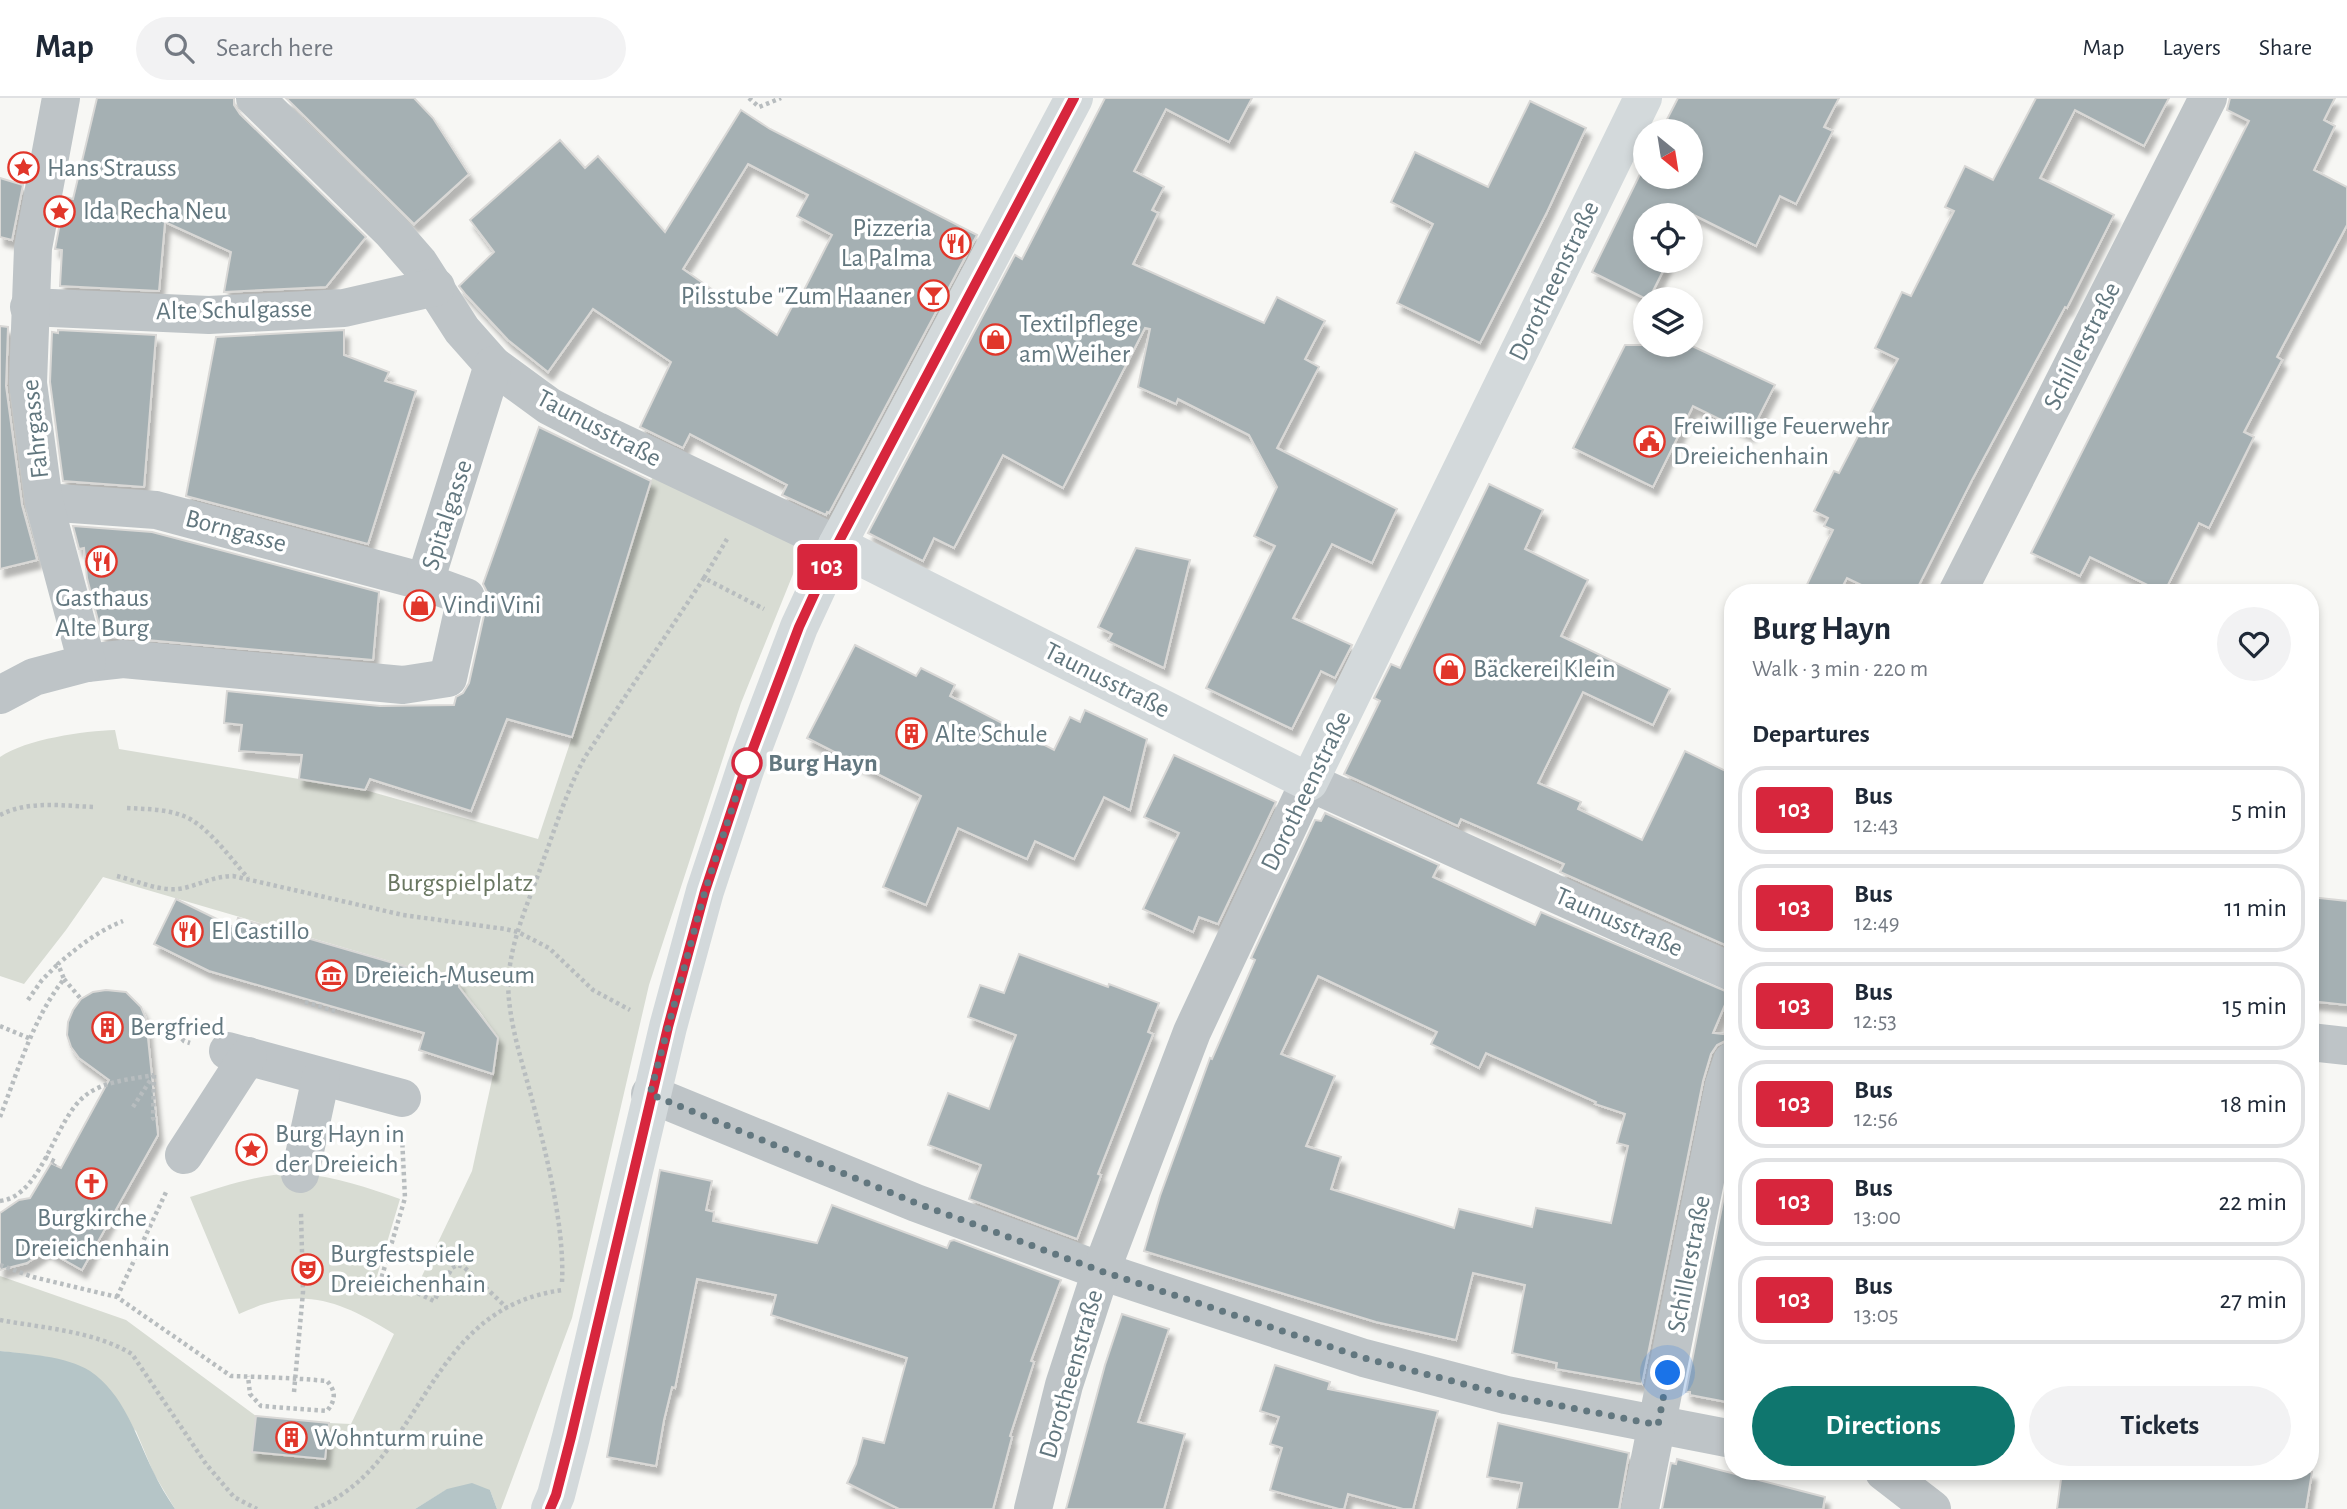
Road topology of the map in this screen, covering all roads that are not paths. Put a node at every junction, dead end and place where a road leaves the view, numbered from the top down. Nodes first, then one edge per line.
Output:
1 (61, 98) edge
2 (255, 98) edge
3 (1074, 98) edge
4 (1643, 98) edge
5 (2208, 98) edge
6 (20, 283) edge
7 (436, 286) junction
8 (493, 365) junction
9 (44, 502) junction
10 (837, 545) junction
11 (425, 582) junction
12 (1962, 584) edge
13 (87, 663) junction
14 (0, 695) edge
15 (1309, 782) junction
16 (1724, 969) edge
17 (2319, 1043) edge
18 (2347, 1046) edge
19 (321, 1077) junction
20 (1724, 1085) edge
21 (650, 1094) junction
22 (402, 1098) road end
23 (184, 1155) dead end
24 (300, 1174) road end
25 (1101, 1271) junction
26 (1658, 1425) junction
27 (1724, 1437) edge
28 (1894, 1480) edge
29 (550, 1509) edge
30 (1033, 1509) edge
31 (1640, 1509) edge
32 (1932, 1509) edge

1 - 6 street, Fahrgasse
2 - 7 street
3 - 10 street
4 - 15 street, Dorotheenstraße
5 - 12 street, Schillerstraße
6 - 7 street, Alte Schulgasse
6 - 9 street, Fahrgasse
7 - 8 street
8 - 10 street, Taunusstraße
8 - 11 street, Spitalgasse
9 - 11 street, Borngasse
9 - 13 street, Fahrgasse
10 - 15 street, Taunusstraße
10 - 21 street
11 - 13 street, Spitalgasse
13 - 14 street
15 - 16 street, Taunusstraße
15 - 25 street, Dorotheenstraße
17 - 18 street
19 - 22 street
19 - 23 street
19 - 24 street
20 - 26 street, Schillerstraße
21 - 25 street
21 - 29 street
25 - 26 street
25 - 30 street, Dorotheenstraße
26 - 27 street
26 - 31 street, Schillerstraße
28 - 32 street

